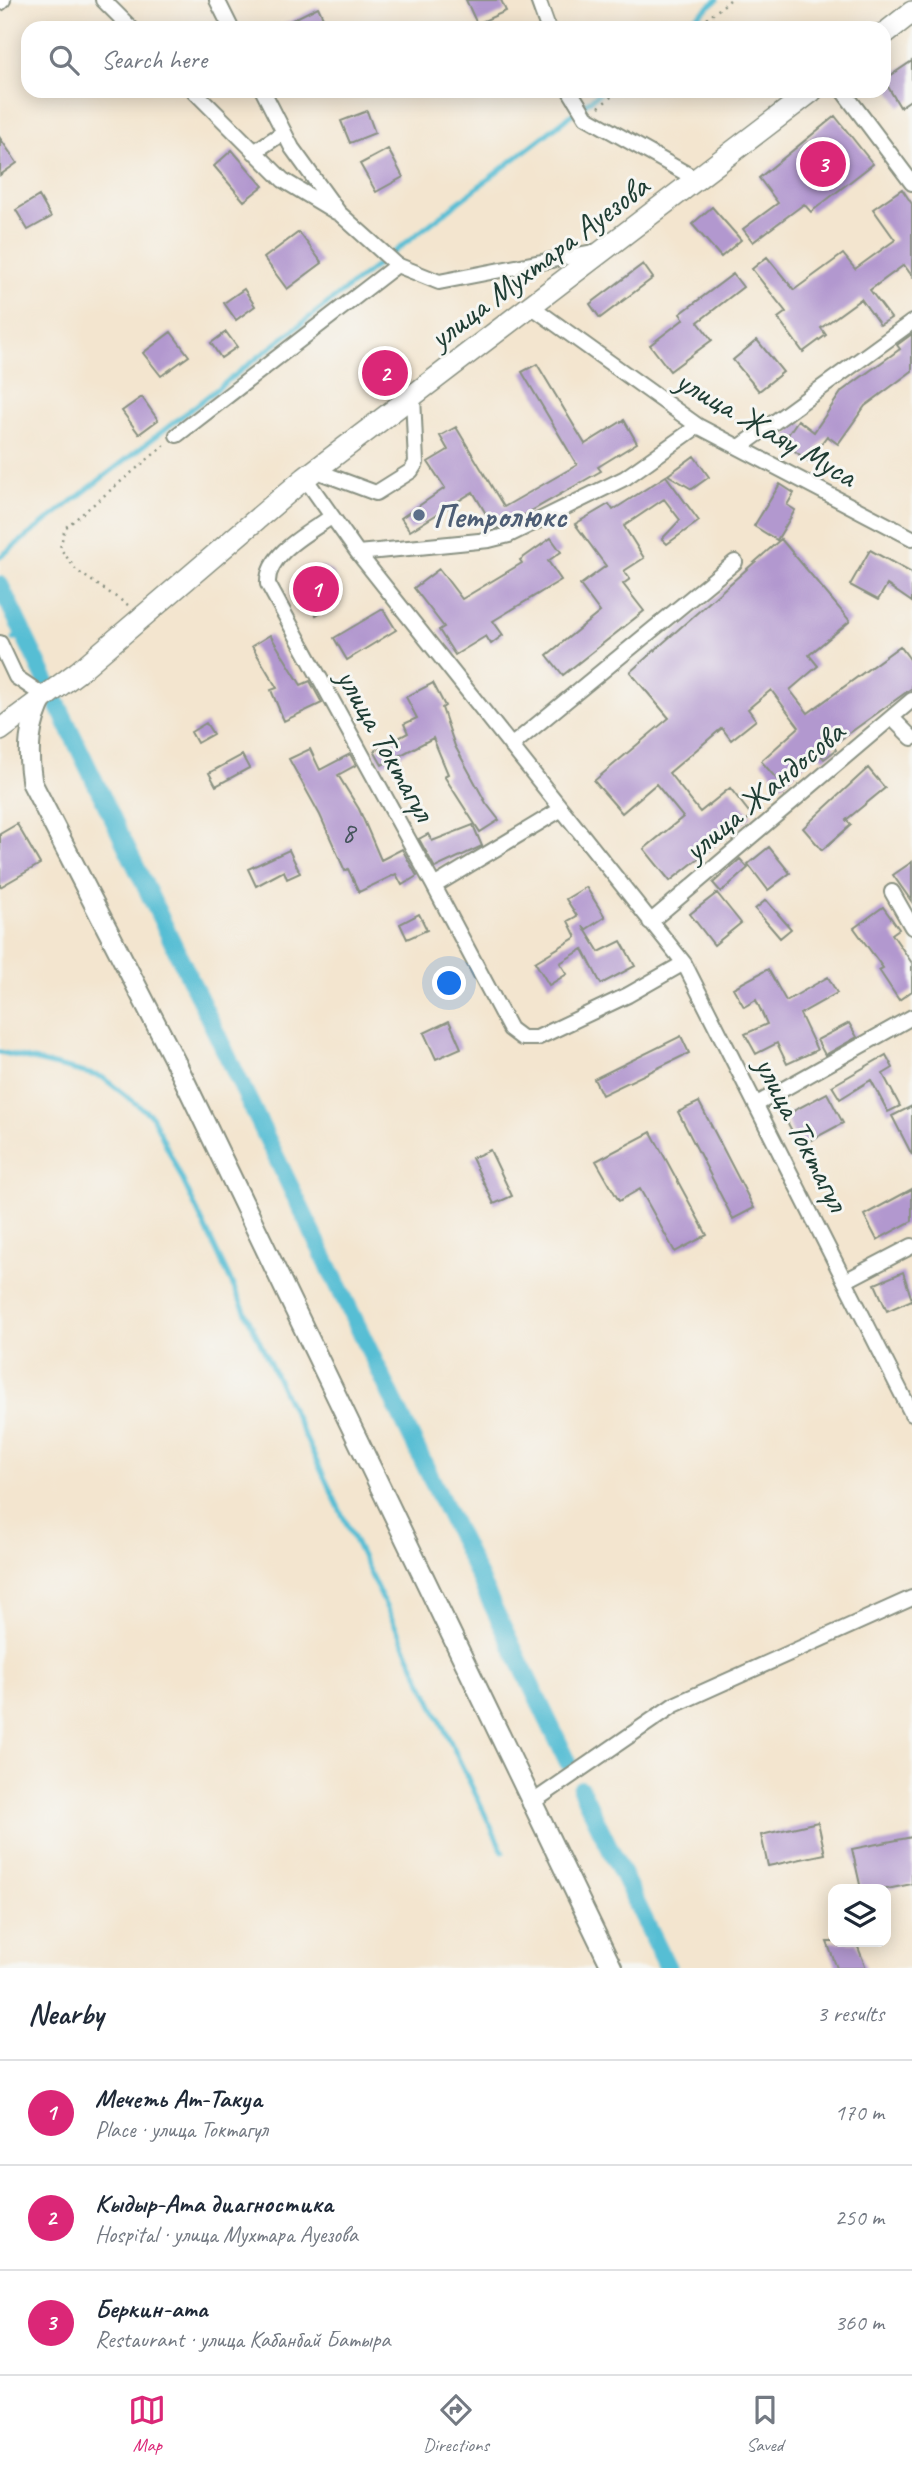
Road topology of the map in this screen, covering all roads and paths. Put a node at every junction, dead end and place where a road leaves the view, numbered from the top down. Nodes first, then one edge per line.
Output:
1 (103, 0) edge
2 (217, 0) edge
3 (538, 0) edge
4 (730, 0) edge
5 (912, 12) edge
6 (124, 21) edge
7 (228, 21) edge
8 (546, 21) edge
9 (704, 21) edge
10 (891, 28) edge
11 (201, 98) edge
12 (267, 98) edge
13 (574, 98) edge
14 (609, 98) edge
15 (803, 98) edge
16 (848, 98) edge
17 (585, 116) junction
18 (284, 132) junction
19 (254, 152) junction
20 (696, 179) junction
21 (912, 183) edge
22 (339, 214) junction
23 (606, 250) junction
24 (395, 264) junction
25 (531, 306) junction
26 (912, 322) edge
27 (413, 396) junction
28 (698, 426) junction
29 (177, 435) joint
30 (740, 447) junction
31 (309, 474) junction
32 (331, 517) junction
33 (912, 538) edge
34 (358, 553) junction
35 (736, 562) dead end
36 (142, 615) junction
37 (0, 643) edge
38 (44, 696) junction
39 (912, 700) edge
40 (892, 718) junction
41 (0, 730) edge
42 (912, 738) edge
43 (511, 746) junction
44 (560, 810) junction
45 (434, 886) junction
46 (892, 892) dead end
47 (650, 922) junction
48 (912, 927) edge
49 (684, 962) junction
50 (912, 1017) edge
51 (757, 1104) junction
52 (912, 1246) edge
53 (846, 1280) junction
54 (912, 1414) edge
55 (912, 1598) edge
56 (530, 1804) junction
57 (612, 1968) edge

1 - 6 street
2 - 7 street
3 - 8 street
4 - 9 path
5 - 10 main road
11 - 19 street
12 - 18 street
13 - 17 street
14 - 17 path
15 - 20 main road, улица Мухтара Ауезова
16 - 21 street
17 - 20 street
18 - 19 street
18 - 22 street
19 - 22 street
20 - 23 main road, улица Мухтара Ауезова
22 - 24 street
23 - 24 street
23 - 25 main road, улица Мухтара Ауезова
24 - 29 street
25 - 27 main road, улица Мухтара Ауезова
25 - 28 street, улица Жаяу Муса
26 - 30 street
27 - 31 main road, улица Мухтара Ауезова
27 - 31 street
28 - 30 street, улица Жаяу Муса
28 - 34 street
29 - 36 path
30 - 33 street, улица Жаяу Муса
31 - 32 street, улица Токтагул
31 - 36 main road, улица Мухтара Ауезова
32 - 34 street, улица Токтагул
32 - 45 street, улица Токтагул
34 - 43 street, улица Токтагул
35 - 43 street
36 - 38 main road, улица Мухтара Ауезова
37 - 38 street
38 - 41 main road, улица Мухтара Ауезова
38 - 56 main road
39 - 40 street, улица Жандосова
40 - 42 street
40 - 47 street, улица Жандосова
43 - 44 street, улица Токтагул
44 - 45 street
44 - 47 street, улица Токтагул
45 - 49 street
46 - 48 street
47 - 49 street, улица Токтагул
49 - 51 street, улица Токтагул
50 - 51 street
51 - 53 street, улица Токтагул
52 - 53 street
53 - 54 street, улица Токтагул
55 - 56 street
56 - 57 main road

